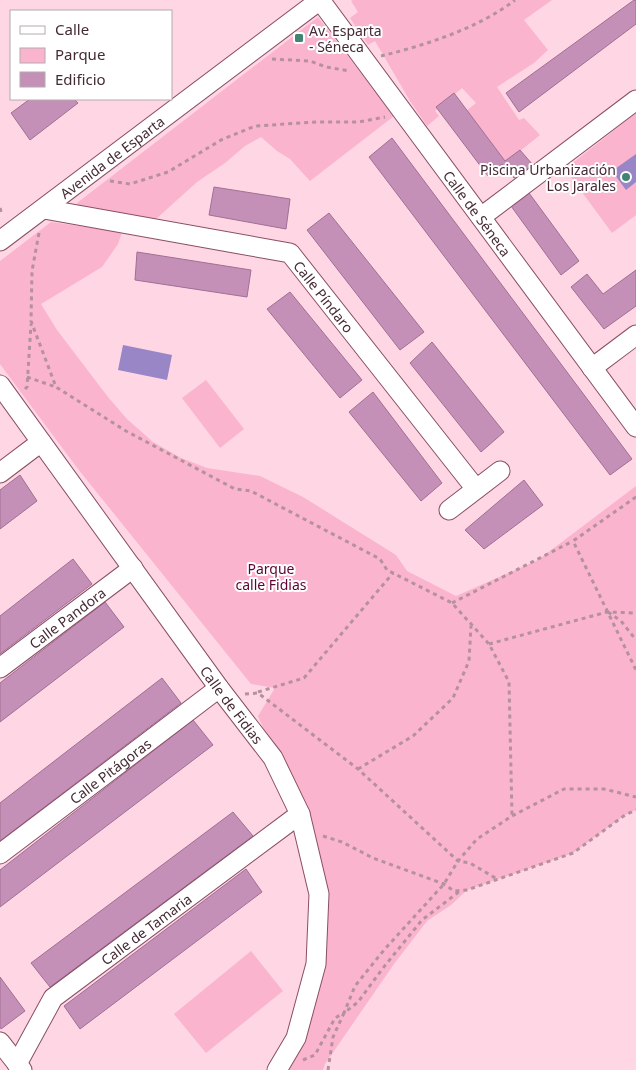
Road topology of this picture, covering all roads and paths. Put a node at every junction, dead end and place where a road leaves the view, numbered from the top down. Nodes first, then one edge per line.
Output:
1 (320, 0) edge
2 (516, 0) edge
3 (247, 55) junction
4 (376, 66) junction
5 (636, 100) edge
6 (402, 110) junction
7 (85, 178) junction
8 (0, 209) edge
9 (44, 209) junction
10 (2, 215) dead end
11 (481, 217) junction
12 (0, 241) edge
13 (31, 321) junction
14 (636, 335) edge
15 (592, 368) junction
16 (27, 377) junction
17 (56, 387) junction
18 (5, 392) edge
19 (636, 427) edge
20 (41, 442) junction
21 (500, 471) dead end
22 (0, 474) edge
23 (476, 489) junction
24 (636, 497) edge
25 (449, 510) dead end
26 (573, 541) junction
27 (133, 568) junction
28 (393, 573) junction
29 (452, 603) junction
30 (608, 612) junction
31 (636, 613) edge
32 (471, 624) junction
33 (636, 640) edge
34 (488, 644) junction
35 (0, 668) edge
36 (636, 670) edge
37 (223, 692) junction
38 (258, 693) junction
39 (358, 769) junction
40 (636, 797) edge
41 (636, 810) edge
42 (512, 816) junction
43 (302, 822) junction
44 (0, 854) edge
45 (458, 861) junction
46 (498, 879) junction
47 (444, 884) junction
48 (461, 890) junction
49 (344, 1013) junction
50 (0, 1042) edge
51 (19, 1067) edge
52 (279, 1067) edge
53 (328, 1070) edge

1 - 3 street, Avenida de Esparta
1 - 4 street, Calle de Séneca
2 - 4 path
3 - 4 path
3 - 7 street, Avenida de Esparta
4 - 6 street, Calle de Séneca
5 - 11 street
6 - 7 path
6 - 11 street, Calle de Séneca
7 - 9 street, Avenida de Esparta
8 - 10 path
9 - 12 street, Avenida de Esparta
9 - 13 path
9 - 23 street, Calle Píndaro
11 - 15 street, Calle de Séneca
13 - 16 path
13 - 17 path
14 - 15 street
15 - 19 street, Calle de Séneca
16 - 17 path
16 - 18 path
17 - 28 path
18 - 20 street, Calle de Fidias
20 - 22 street
20 - 27 street, Calle de Fidias
21 - 23 street
23 - 25 street
24 - 26 path
26 - 29 path
26 - 30 path
27 - 35 street, Calle Pandora
27 - 37 street, Calle de Fidias
28 - 29 path
28 - 38 path
29 - 32 path
30 - 31 path
30 - 33 path
30 - 34 path
30 - 36 path
32 - 34 path
32 - 39 path
34 - 42 path
37 - 38 path
37 - 43 street, Calle de Fidias
37 - 44 street, Calle Pitágoras
38 - 39 path
39 - 45 path
40 - 42 path
41 - 46 path
42 - 45 path
43 - 47 path
43 - 51 street, Calle de Tamaria
43 - 52 street, Calle de Fidias
45 - 46 path
45 - 47 path
46 - 48 path
47 - 48 path
47 - 49 path
48 - 49 path
49 - 52 path
49 - 53 path
50 - 51 street

